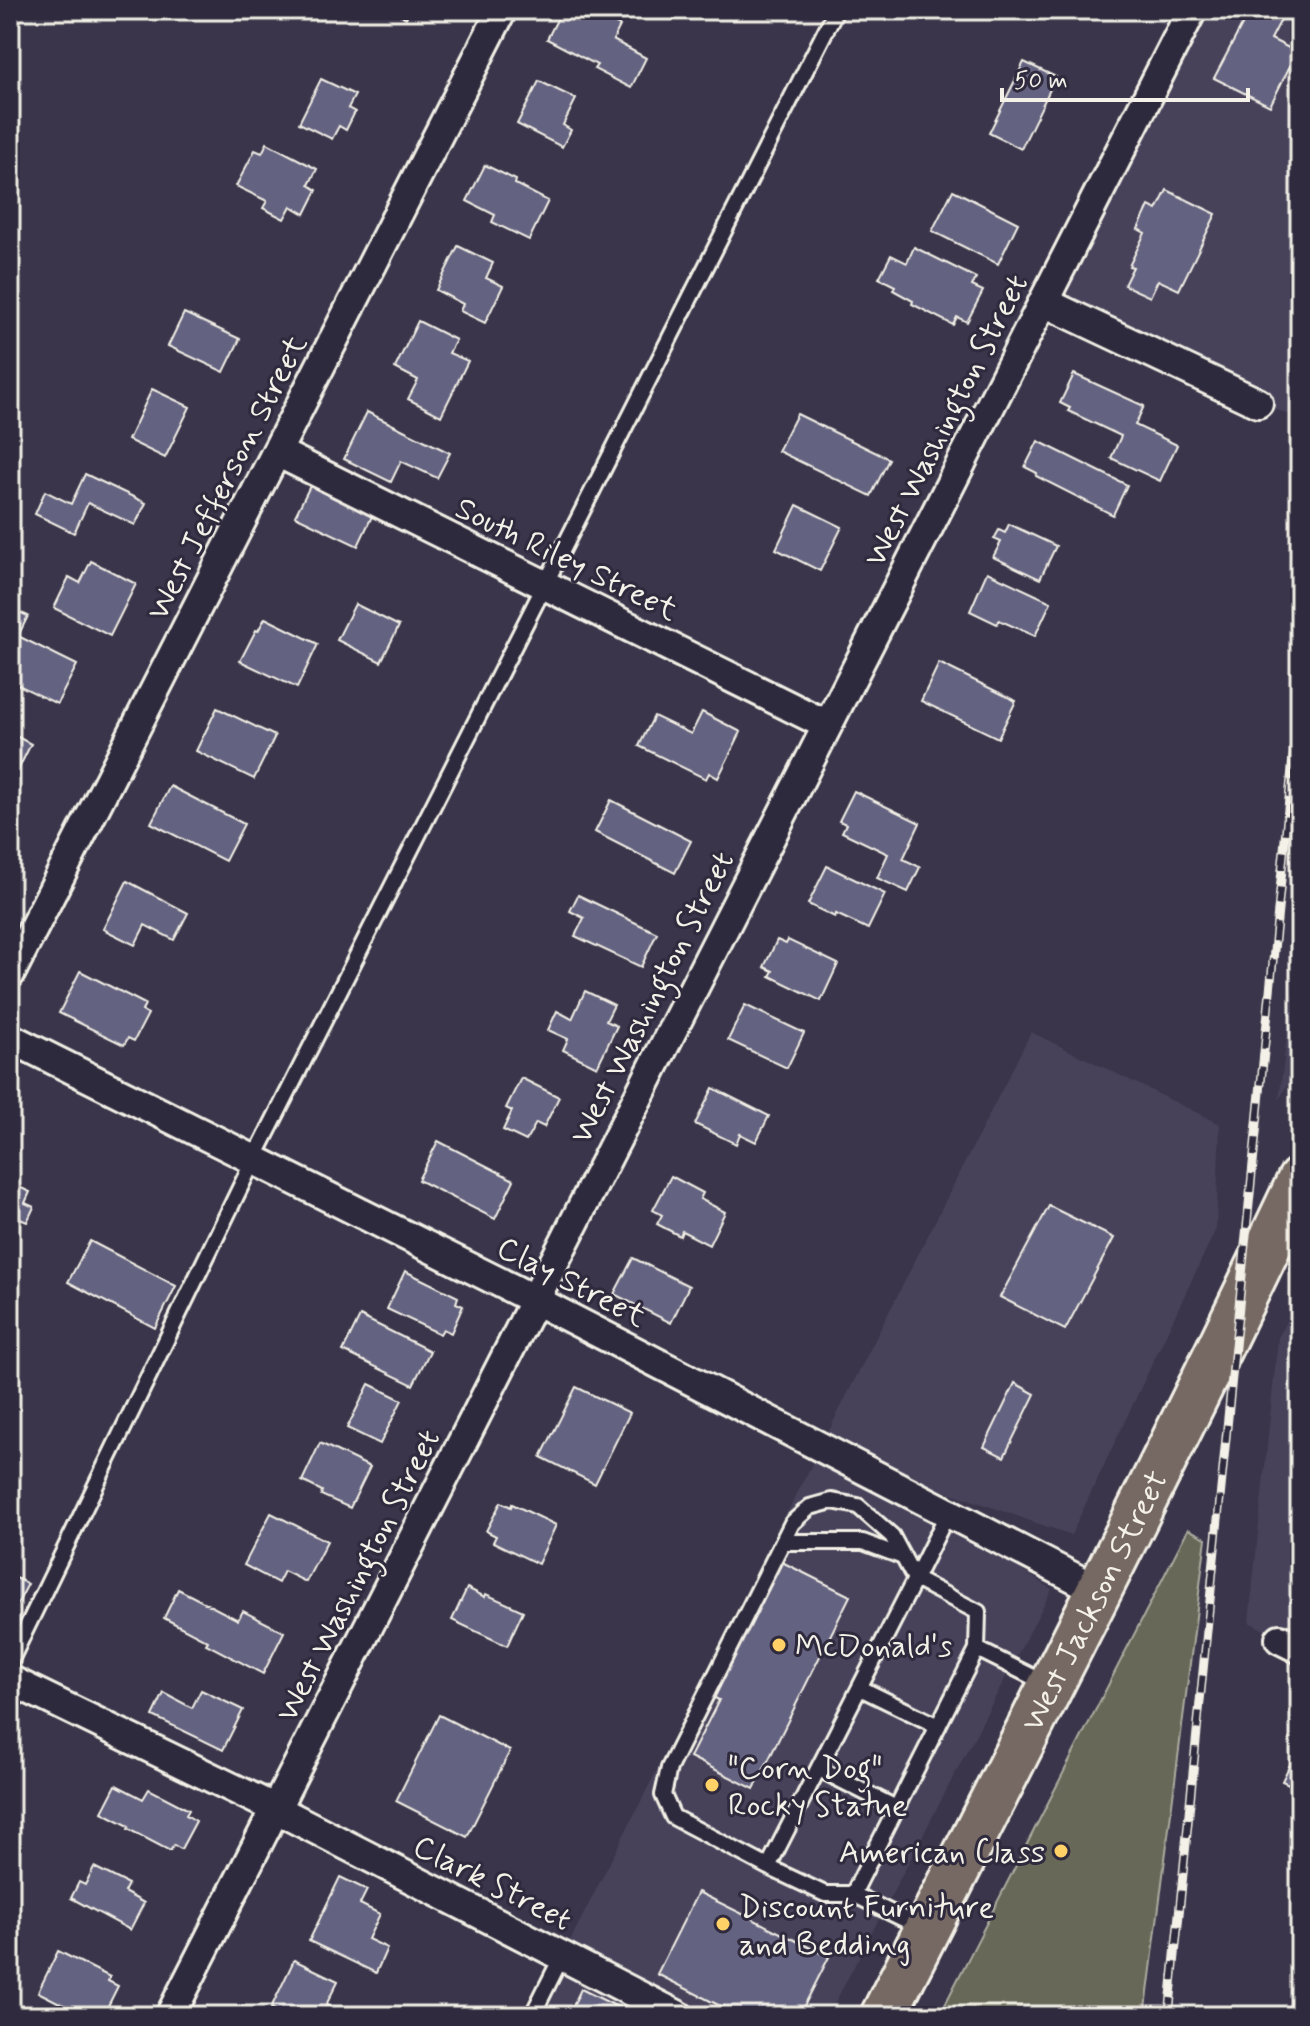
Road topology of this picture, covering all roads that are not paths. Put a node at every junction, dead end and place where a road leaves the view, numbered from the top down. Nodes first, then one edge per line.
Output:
1 (502, 10) edge
2 (836, 10) edge
3 (1192, 10) edge
4 (1044, 302) junction
5 (1258, 403) dead end
6 (277, 452) junction
7 (545, 585) junction
8 (827, 725) junction
9 (10, 974) edge
10 (10, 1038) edge
11 (254, 1159) junction
12 (1300, 1180) edge
13 (535, 1300) junction
14 (948, 1513) junction
15 (783, 1542) junction
16 (903, 1557) junction
17 (915, 1579) junction
18 (1100, 1591) junction
19 (977, 1649) junction
20 (10, 1662) edge
21 (10, 1680) edge
22 (1051, 1686) junction
23 (860, 1688) junction
24 (938, 1726) junction
25 (819, 1769) junction
26 (896, 1808) junction
27 (276, 1809) junction
28 (768, 1867) junction
29 (853, 1894) junction
30 (926, 1930) junction
31 (562, 1956) junction
32 (170, 2016) edge
33 (532, 2016) edge
34 (679, 2016) edge
35 (883, 2016) edge

1 - 6 street, West Jefferson Street
2 - 7 lane
3 - 4 street, West Washington Street
4 - 5 street
4 - 8 street, West Washington Street
6 - 7 street, South Riley Street
6 - 9 street, West Jefferson Street
7 - 8 street, South Riley Street
7 - 11 lane
8 - 13 street, West Washington Street
10 - 11 street, Clay Street
11 - 13 street, Clay Street
11 - 20 lane
12 - 18 main road, West Jackson Street
13 - 14 street, Clay Street
13 - 27 street, West Washington Street
14 - 17 lane
14 - 18 street, Clay Street
15 - 16 lane
15 - 16 lane
15 - 28 lane
16 - 17 lane
17 - 19 lane
17 - 23 lane
18 - 22 main road, West Jackson Street
19 - 22 lane
19 - 24 lane
21 - 27 street, Clark Street
22 - 30 main road, West Jackson Street
23 - 24 lane
23 - 25 lane
24 - 26 lane
25 - 26 lane
25 - 28 lane
26 - 29 lane
27 - 31 street, Clark Street
27 - 32 street, West Washington Street
28 - 29 lane
29 - 30 lane
30 - 35 main road, West Jackson Street
31 - 33 lane
31 - 34 street, Clark Street

